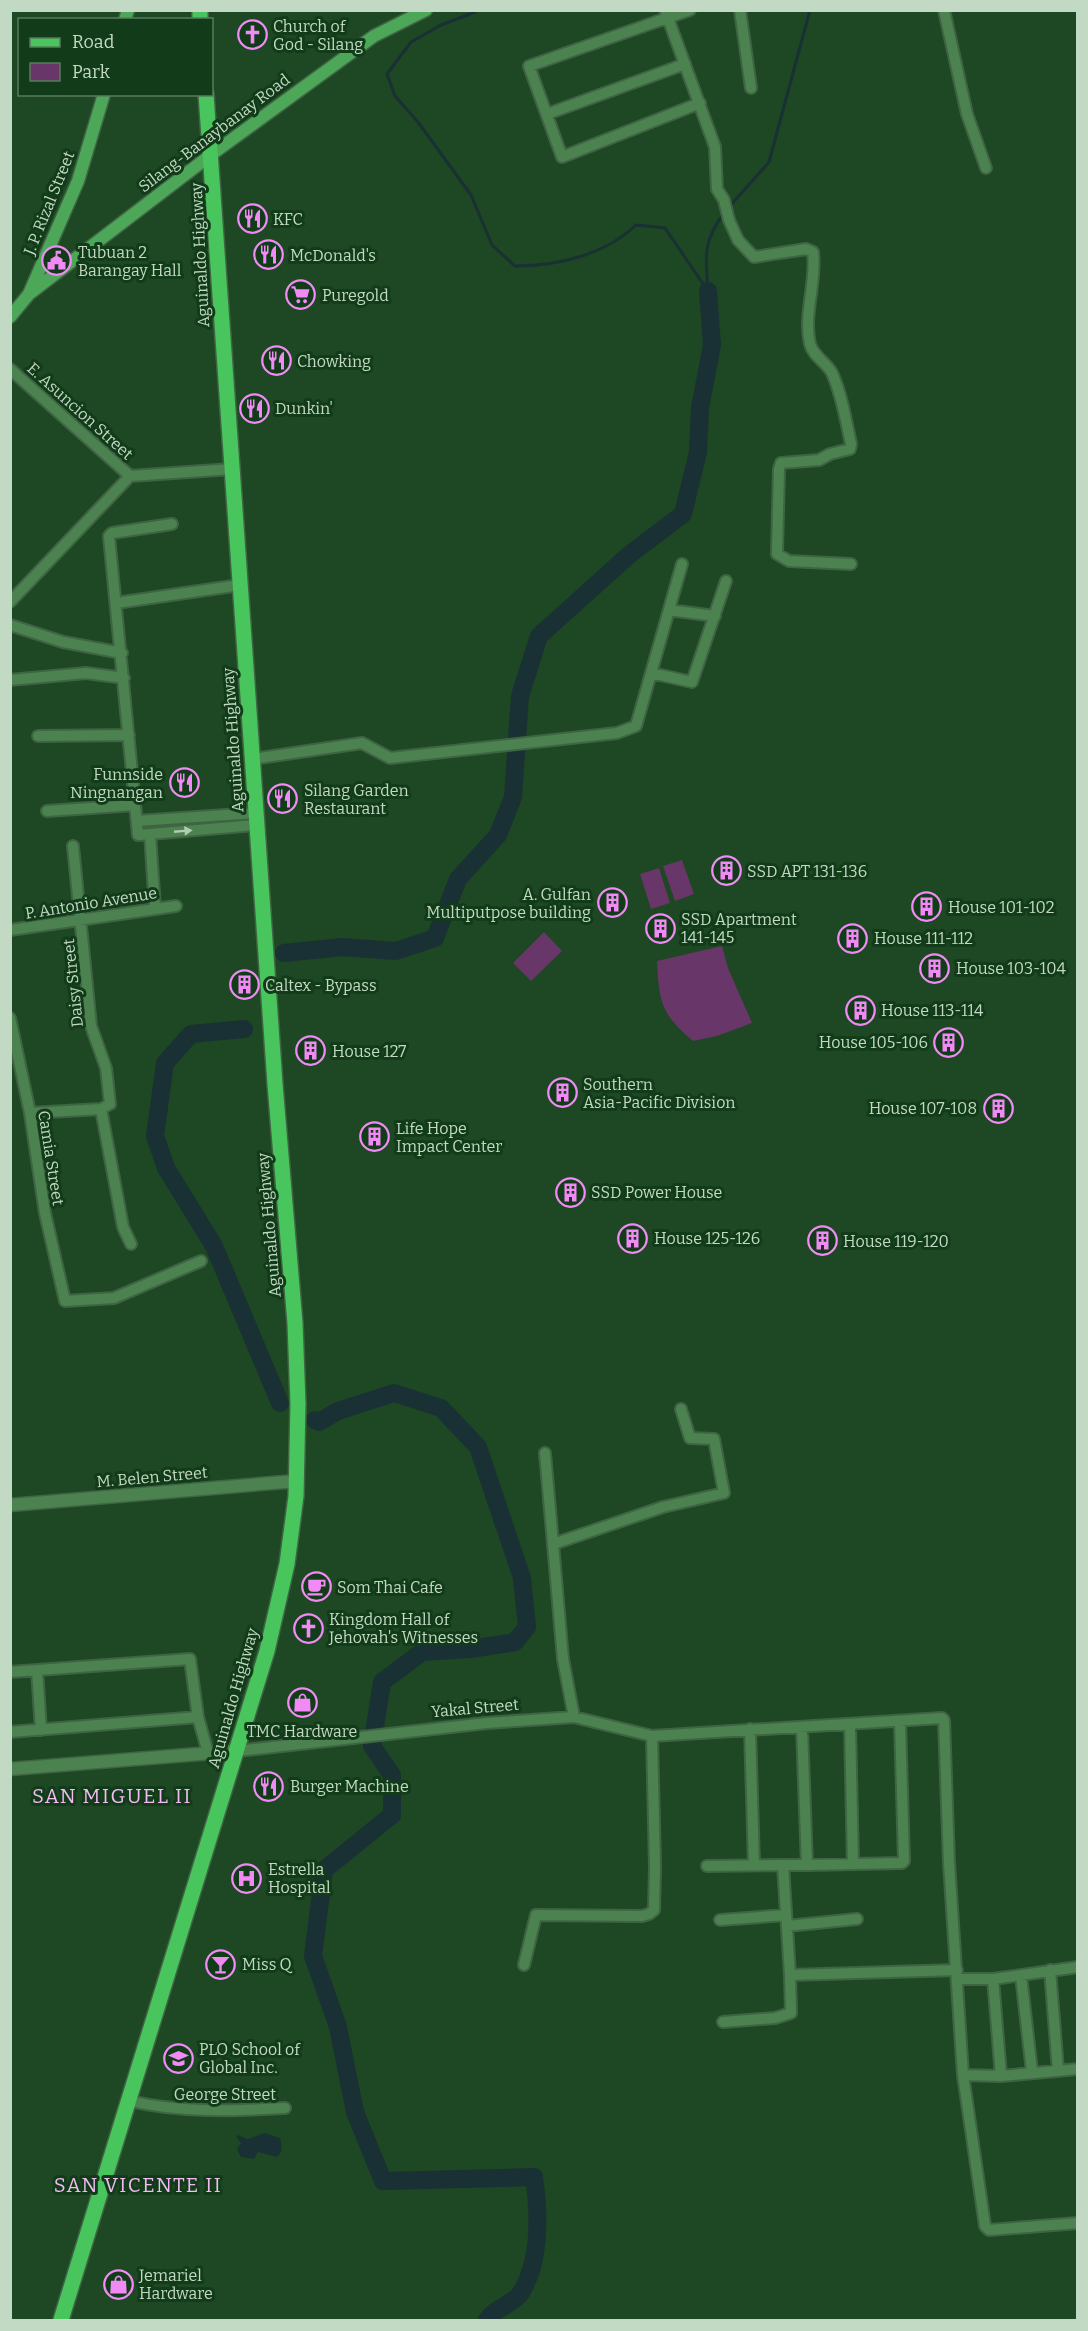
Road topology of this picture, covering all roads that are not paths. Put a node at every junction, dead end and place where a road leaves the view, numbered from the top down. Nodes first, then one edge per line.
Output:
1 (426, 10) edge
2 (690, 10) edge
3 (740, 10) edge
4 (944, 10) edge
5 (667, 14) edge
6 (685, 64) junction
7 (752, 88) dead end
8 (103, 96) edge
9 (206, 96) edge
10 (700, 103) junction
11 (547, 114) junction
12 (212, 154) junction
13 (986, 168) dead end
14 (29, 294) junction
15 (10, 317) edge
16 (10, 369) edge
17 (232, 469) junction
18 (130, 476) junction
19 (172, 524) dead end
20 (682, 564) dead end
21 (851, 564) dead end
22 (726, 581) dead end
23 (240, 585) junction
24 (10, 602) edge
25 (116, 603) junction
26 (669, 610) junction
27 (715, 616) junction
28 (10, 626) edge
29 (122, 653) junction
30 (651, 673) junction
31 (124, 678) junction
32 (10, 680) edge
33 (129, 735) junction
34 (38, 736) dead end
35 (252, 759) junction
36 (135, 805) junction
37 (47, 811) dead end
38 (256, 819) junction
39 (137, 821) junction
40 (150, 834) junction
41 (73, 846) dead end
42 (176, 906) dead end
43 (155, 908) junction
44 (81, 919) junction
45 (10, 930) edge
46 (10, 1018) edge
47 (13, 1042) edge
48 (101, 1109) junction
49 (30, 1113) junction
50 (131, 1244) dead end
51 (201, 1261) dead end
52 (681, 1409) dead end
53 (545, 1453) dead end
54 (297, 1481) junction
55 (10, 1505) edge
56 (553, 1544) junction
57 (37, 1670) junction
58 (10, 1672) edge
59 (198, 1717) junction
60 (574, 1717) junction
61 (900, 1721) junction
62 (850, 1725) junction
63 (802, 1728) junction
64 (750, 1729) junction
65 (41, 1730) junction
66 (10, 1732) edge
67 (652, 1736) junction
68 (237, 1751) junction
69 (208, 1754) junction
70 (10, 1769) edge
71 (853, 1863) junction
72 (807, 1864) junction
73 (754, 1865) junction
74 (783, 1865) junction
75 (707, 1866) dead end
76 (857, 1919) dead end
77 (720, 1920) dead end
78 (787, 1921) junction
79 (524, 1965) dead end
80 (1077, 1967) edge
81 (1050, 1970) junction
82 (790, 1975) junction
83 (958, 1975) junction
84 (1021, 1976) junction
85 (993, 1979) junction
86 (723, 2022) dead end
87 (1077, 2069) edge
88 (1059, 2070) junction
89 (1032, 2072) junction
90 (963, 2075) junction
91 (1001, 2076) junction
92 (130, 2101) junction
93 (285, 2108) dead end
94 (1077, 2223) edge
95 (61, 2320) edge

1 - 12 main road, Silang-Banaybanay Road
2 - 5 street
3 - 7 street
4 - 13 street
5 - 6 street
5 - 11 street
6 - 10 street
6 - 11 street
8 - 14 main road, J. P. Rizal Street
9 - 12 main road, Aguinaldo Highway
10 - 11 street
10 - 21 street
12 - 14 main road, Silang-Banaybanay Road
12 - 17 main road, Aguinaldo Highway
14 - 15 main road, J. P. Rizal Street
16 - 18 street, E. Asuncion Street
17 - 18 street
17 - 23 main road, Aguinaldo Highway
18 - 24 street
19 - 25 street
20 - 26 street
22 - 27 street
23 - 25 street
23 - 35 main road, Aguinaldo Highway
25 - 29 street
26 - 27 street
26 - 30 street
27 - 30 street
28 - 29 street
29 - 31 street
30 - 35 street
31 - 32 street
31 - 33 street
33 - 34 street
33 - 36 street
35 - 38 main road, Aguinaldo Highway
36 - 37 street
36 - 39 street
38 - 39 street
40 -> 38 street
38 - 54 main road, Aguinaldo Highway
39 - 40 street
40 - 43 street
41 - 44 street, Daisy Street
42 - 43 street, P. Antonio Avenue
43 - 44 street, P. Antonio Avenue
44 - 45 street, P. Antonio Avenue
44 - 48 street, Daisy Street
46 - 47 street, Camia Street
47 - 49 street, Camia Street
48 - 49 street
48 - 50 street, Daisy Street
49 - 51 street, Camia Street
52 - 56 street
53 - 56 street
54 - 55 street, M. Belen Street
54 - 68 main road, Aguinaldo Highway
56 - 60 street
57 - 58 street
57 - 59 street
57 - 65 street
59 - 65 street
59 - 69 street
60 - 67 street, Yakal Street
60 - 68 street, Yakal Street
61 - 62 street, Yakal Street
61 - 71 street
61 - 83 street, Yakal Street
62 - 63 street, Yakal Street
62 - 71 street
63 - 64 street, Yakal Street
63 - 72 street
64 - 67 street, Yakal Street
64 - 73 street
65 - 66 street
67 - 79 street
68 - 69 street, Yakal Street
68 - 92 main road, Aguinaldo Highway
69 - 70 street, Yakal Street
71 - 72 street
72 - 74 street
73 - 74 street
73 - 75 street
74 - 78 street
76 - 78 street
77 - 78 street
78 - 82 street
80 - 81 street
81 - 84 street
81 - 88 street
82 - 83 street
82 - 86 street
83 - 85 street
83 - 90 street
84 - 85 street
84 - 89 street
85 - 91 street
87 - 88 street
88 - 89 street
89 - 91 street
90 - 91 street
90 - 94 street
92 - 93 street, George Street
92 - 95 main road, Aguinaldo Highway

